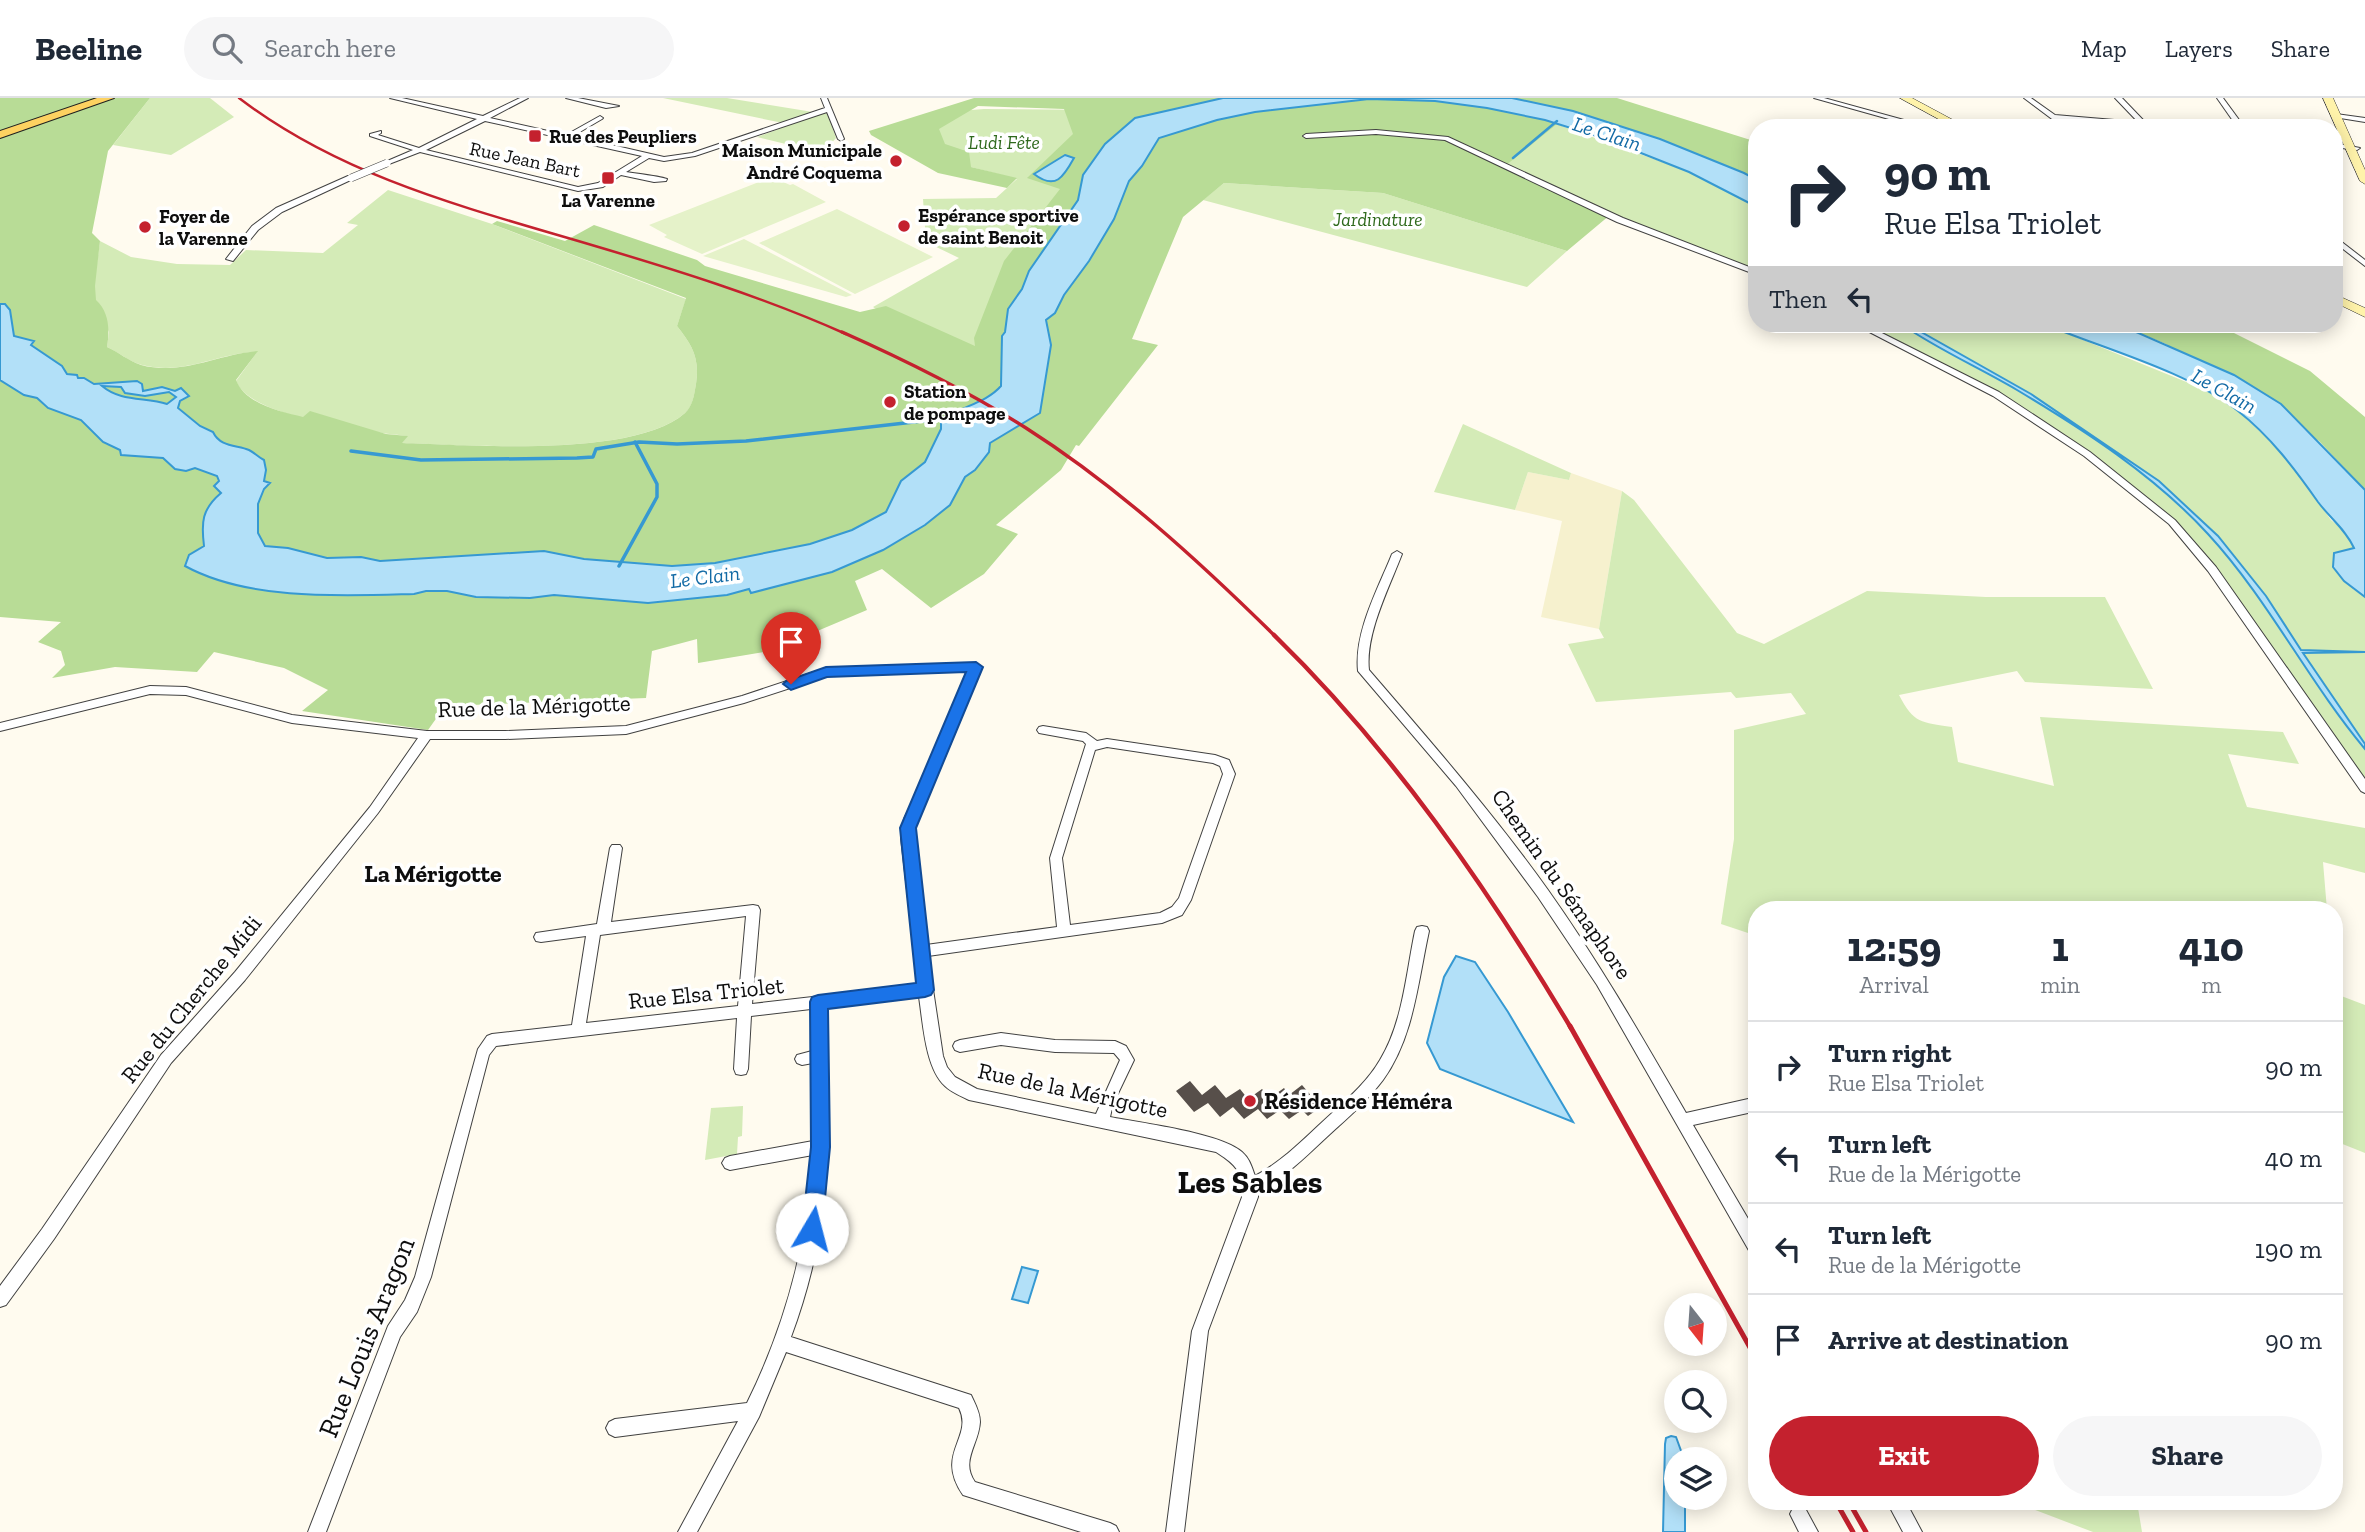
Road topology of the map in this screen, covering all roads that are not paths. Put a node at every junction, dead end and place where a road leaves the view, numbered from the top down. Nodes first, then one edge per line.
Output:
1 (94, 98) edge
2 (108, 98) edge
3 (393, 98) edge
4 (525, 98) edge
5 (569, 98) edge
6 (824, 98) edge
7 (1818, 98) edge
8 (1905, 98) edge
9 (2027, 98) edge
10 (2118, 98) edge
11 (2220, 98) edge
12 (2328, 98) edge
13 (2335, 98) edge
14 (616, 106) dead end
15 (829, 109) junction
16 (2339, 116) junction
17 (2054, 117) junction
18 (600, 118) dead end
19 (483, 119) junction
20 (1896, 119) edge
21 (1946, 119) edge
22 (2057, 119) edge
23 (2080, 119) edge
24 (2139, 119) edge
25 (2235, 119) edge
26 (2340, 119) edge
27 (2365, 120) edge
28 (2343, 125) edge
29 (0, 132) edge
30 (379, 132) dead end
31 (1306, 136) dead end
32 (565, 138) junction
33 (841, 139) dead end
34 (2343, 146) edge
35 (2353, 147) junction
36 (422, 149) junction
37 (646, 157) junction
38 (2365, 165) edge
39 (620, 173) junction
40 (663, 179) dead end
41 (2365, 181) edge
42 (1620, 220) joint
43 (2343, 246) edge
44 (230, 259) dead end
45 (2365, 264) edge
46 (1748, 270) edge
47 (2343, 302) edge
48 (2365, 313) edge
49 (1876, 333) edge
50 (1397, 554) dead end
51 (0, 727) edge
52 (1043, 730) dead end
53 (427, 735) junction
54 (1094, 745) junction
55 (2365, 788) edge
56 (616, 848) dead end
57 (599, 930) junction
58 (1064, 931) junction
59 (1422, 931) dead end
60 (541, 937) dead end
61 (920, 951) junction
62 (925, 990) junction
63 (818, 1002) junction
64 (743, 1010) junction
65 (578, 1028) junction
66 (492, 1040) joint
67 (960, 1046) dead end
68 (741, 1069) dead end
69 (1748, 1106) edge
70 (1685, 1120) junction
71 (1101, 1122) junction
72 (820, 1147) junction
73 (730, 1163) dead end
74 (1251, 1186) junction
75 (1748, 1233) edge
76 (0, 1299) edge
77 (782, 1342) junction
78 (753, 1411) junction
79 (615, 1429) dead end
80 (1901, 1510) edge
81 (1799, 1514) dead end
82 (317, 1532) edge
83 (687, 1532) edge
84 (1110, 1532) edge
85 (1175, 1532) edge
86 (1809, 1532) edge
87 (1913, 1532) edge

1 - 29 main road
2 - 29 main road
3 - 19 street
4 - 19 street
5 - 14 street
6 - 15 street
7 - 20 street
8 - 21 main road
9 - 17 street
10 - 24 street
11 - 25 street
12 - 16 main road
13 - 16 main road
15 - 33 street
15 - 37 street
16 - 26 main road
16 - 27 street
17 - 22 street
17 - 23 street
18 - 32 street
19 - 32 street
19 - 36 street
28 - 35 main road
30 - 36 street, Rue Jean Bart
31 - 42 street
32 - 37 street
34 - 35 street
35 - 38 main road
35 - 41 main road
36 - 39 street, Rue Jean Bart
36 - 44 street, bridge
37 - 39 street, Rue Jean Bart
39 - 40 street
42 - 46 street
43 - 45 street
47 - 48 main road
49 - 55 street
50 - 70 street, Chemin du Sémaphore
51 - 53 street, Rue de la Mérigotte
52 - 54 street
53 - 61 street, Rue de la Mérigotte
53 - 76 street, Rue du Cherche Midi
54 - 58 street
54 - 58 street
56 - 57 street
57 - 60 street
57 - 64 street
57 - 65 street
58 - 61 street
59 - 74 street
61 - 62 street, Rue de la Mérigotte
62 - 63 street, Rue Elsa Triolet
62 - 71 street, Rue de la Mérigotte
63 - 64 street, Rue Elsa Triolet
63 - 72 street
64 - 65 street, Rue Elsa Triolet
64 - 68 street
65 - 66 street, Rue Elsa Triolet
66 - 82 street, Rue Louis Aragon
67 - 71 street
69 - 70 street
70 - 75 street, Chemin du Sémaphore
71 - 74 street, Rue de la Mérigotte
72 - 73 street
72 - 77 street
74 - 85 street
77 - 78 street
77 - 84 street
78 - 79 street
78 - 83 street
80 - 87 street
81 - 86 street

